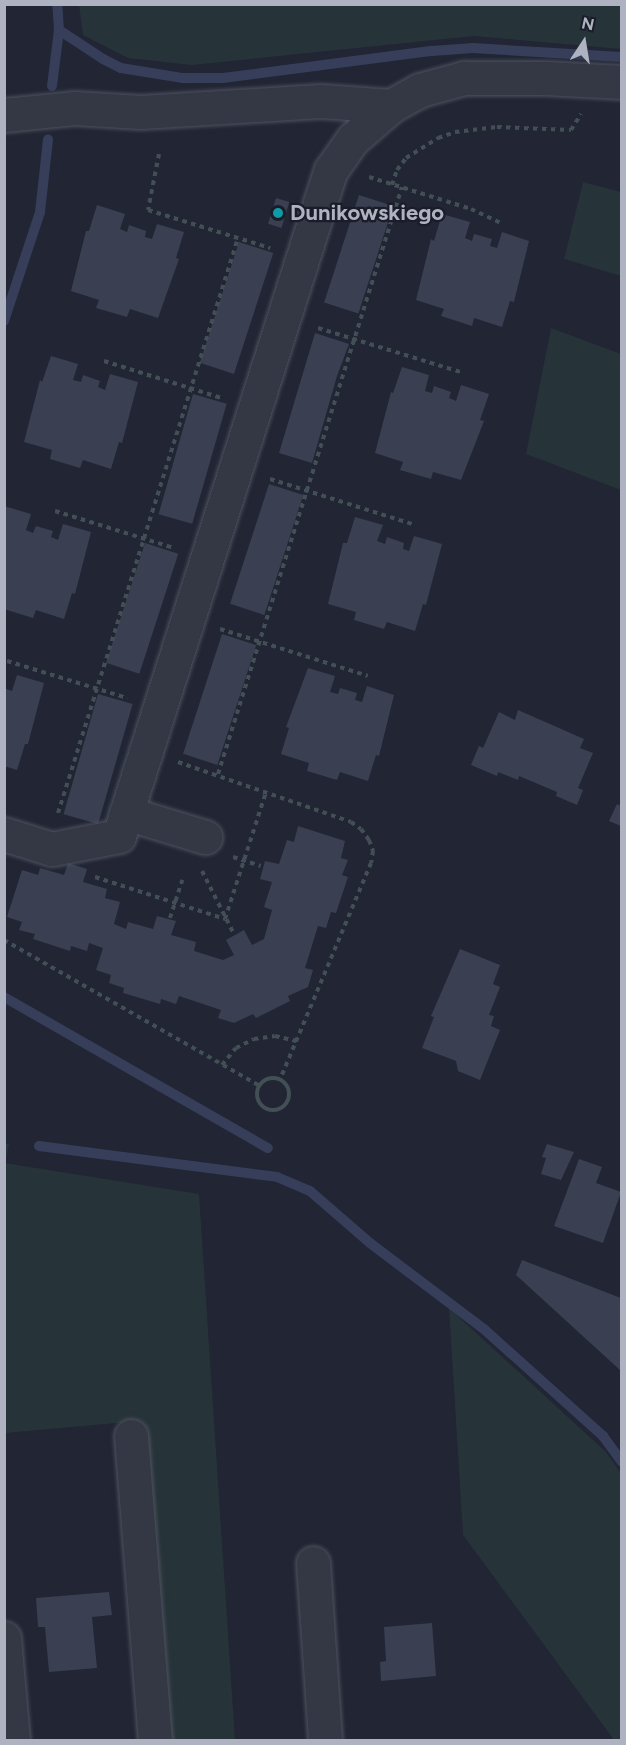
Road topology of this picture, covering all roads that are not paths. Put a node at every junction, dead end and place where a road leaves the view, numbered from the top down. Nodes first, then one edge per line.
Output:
1 (621, 82) edge
2 (391, 106) junction
3 (4, 115) edge
4 (122, 824) junction
5 (4, 834) edge
6 (202, 850) road end
7 (131, 1436) dead end
8 (313, 1563) dead end
9 (4, 1638) edge
10 (12, 1740) edge
11 (155, 1740) edge
12 (325, 1740) edge

1 - 2 street
2 - 3 street
2 - 4 street
4 - 5 street
4 - 6 street
7 - 11 street
8 - 12 street
9 - 10 street

